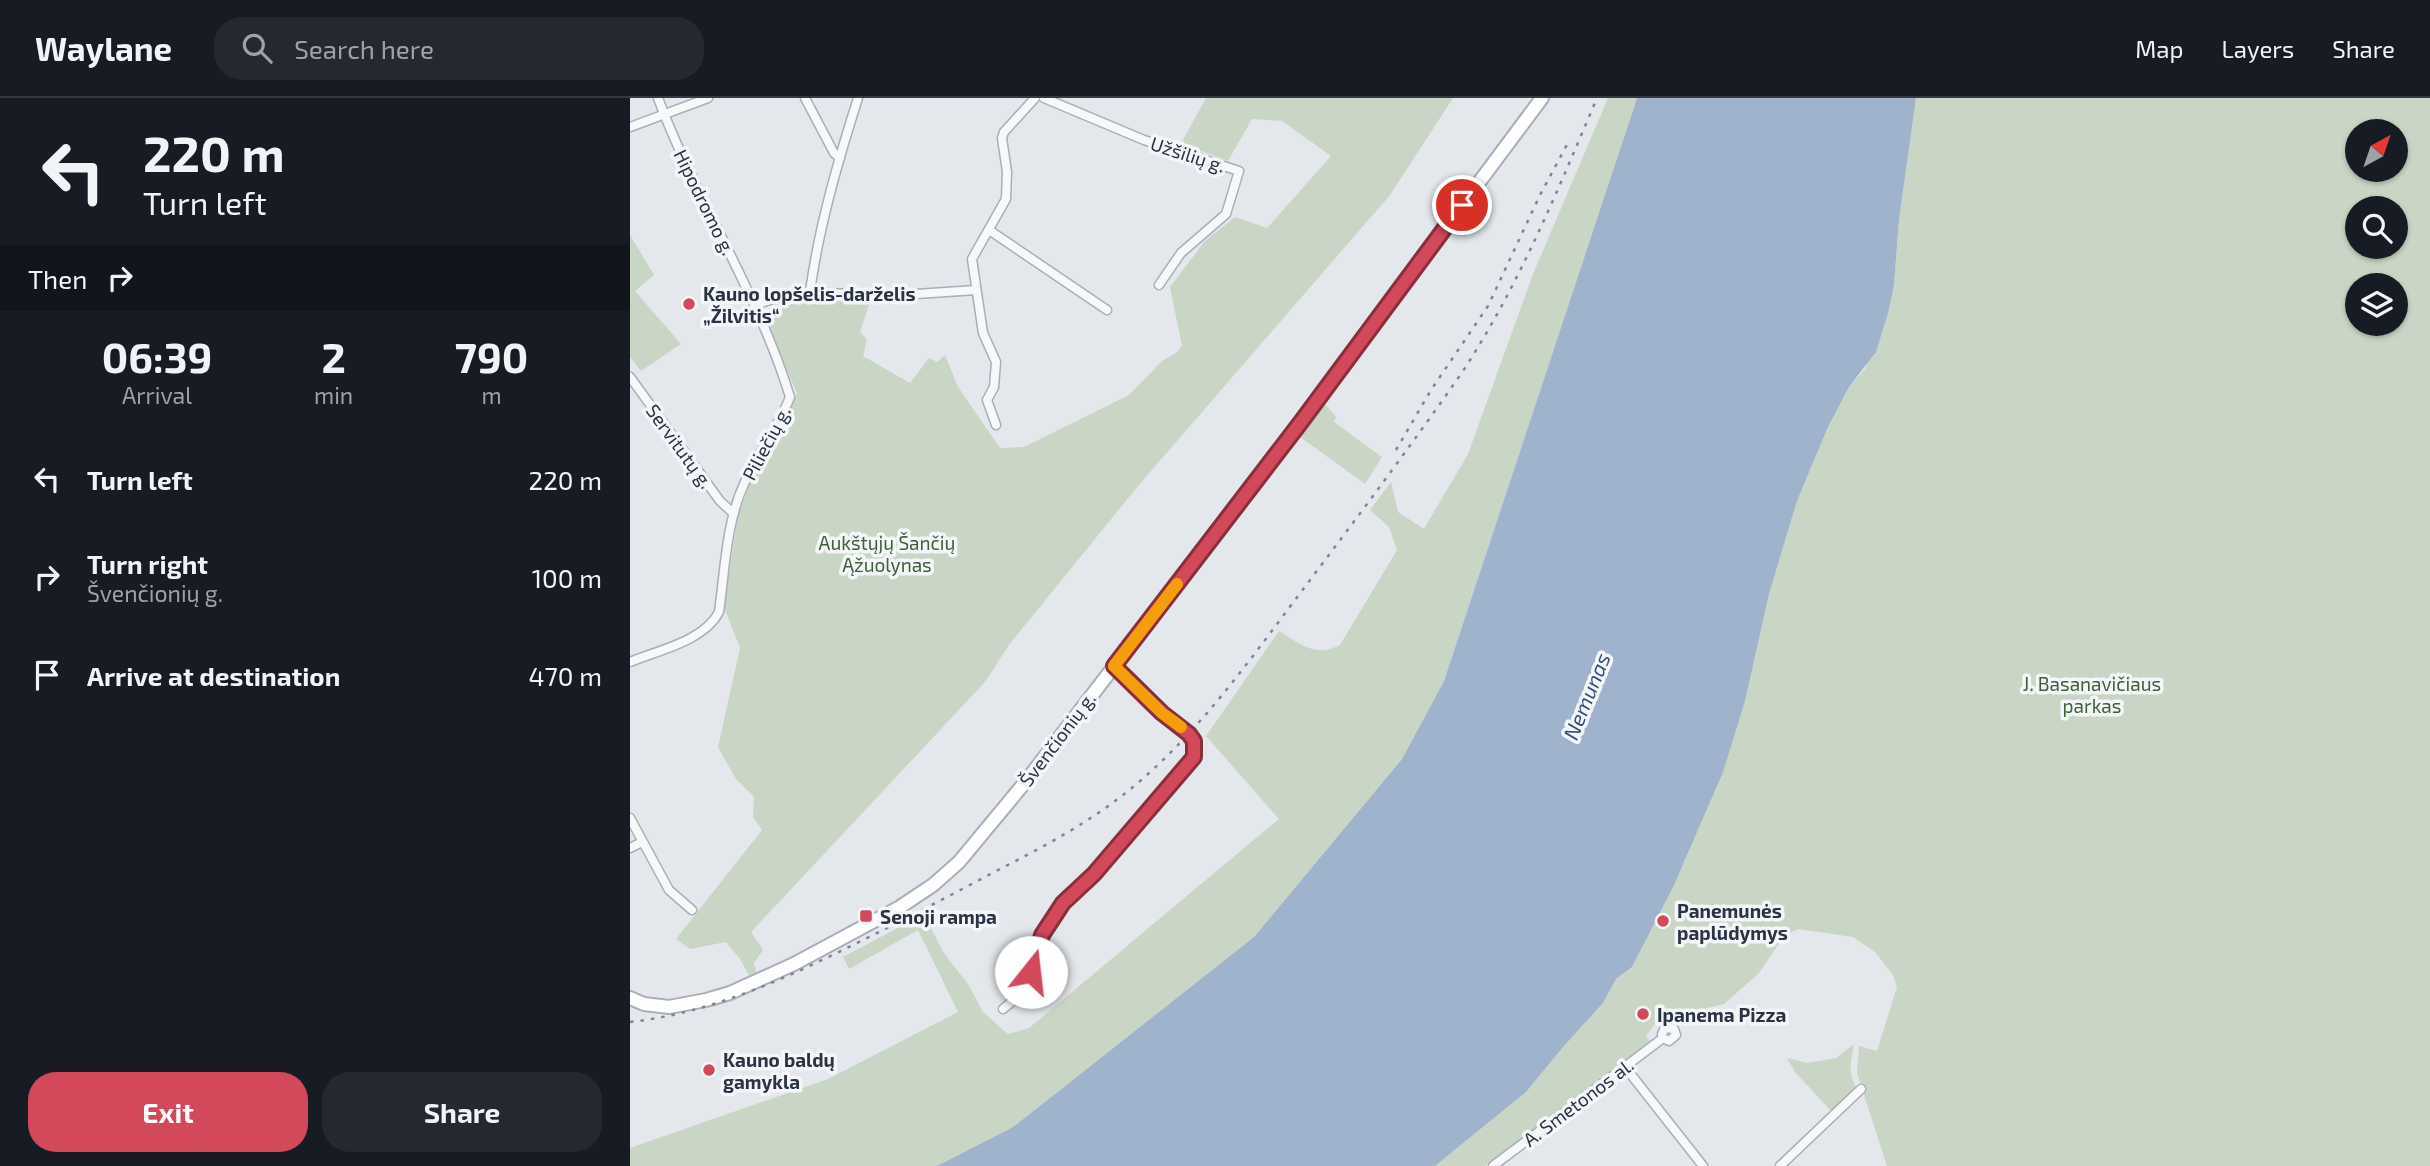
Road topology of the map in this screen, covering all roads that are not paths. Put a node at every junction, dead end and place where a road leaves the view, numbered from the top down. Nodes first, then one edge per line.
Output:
1 (658, 98) edge
2 (708, 98) edge
3 (805, 98) edge
4 (858, 98) edge
5 (1035, 98) edge
6 (1044, 98) edge
7 (1542, 98) edge
8 (664, 116) junction
9 (630, 127) edge
10 (840, 158) junction
11 (989, 230) junction
12 (1160, 285) dead end
13 (976, 290) junction
14 (810, 292) junction
15 (754, 305) junction
16 (1107, 310) dead end
17 (630, 377) edge
18 (996, 425) dead end
19 (733, 513) junction
20 (630, 662) edge
21 (1114, 666) junction
22 (630, 818) edge
23 (642, 842) junction
24 (630, 848) edge
25 (692, 910) dead end
26 (630, 998) edge
27 (1003, 1009) dead end
28 (1663, 1038) dead end
29 (1625, 1067) junction
30 (1861, 1089) dead end
31 (1493, 1166) edge
32 (1703, 1166) edge
33 (1780, 1166) edge

1 - 8 street, Hipodromo g.
2 - 8 street
3 - 10 street
4 - 10 street
5 - 11 street
6 - 12 street, Užšilių g.
7 - 21 street, Švenčionių g.
8 - 9 street
8 - 15 street, Hipodromo g.
10 - 14 street
11 - 13 street
11 - 16 street
13 - 14 street
13 - 18 street
14 - 15 street
15 - 19 street, Piliečių g.
17 - 19 street, Servitutų g.
19 - 20 street, Piliečių g.
21 - 26 street, Švenčionių g.
21 - 27 street
22 - 23 street
23 - 24 street
23 - 25 street
28 - 29 street, A. Smetonos al.
29 - 31 street, A. Smetonos al.
29 - 32 street
30 - 33 street

